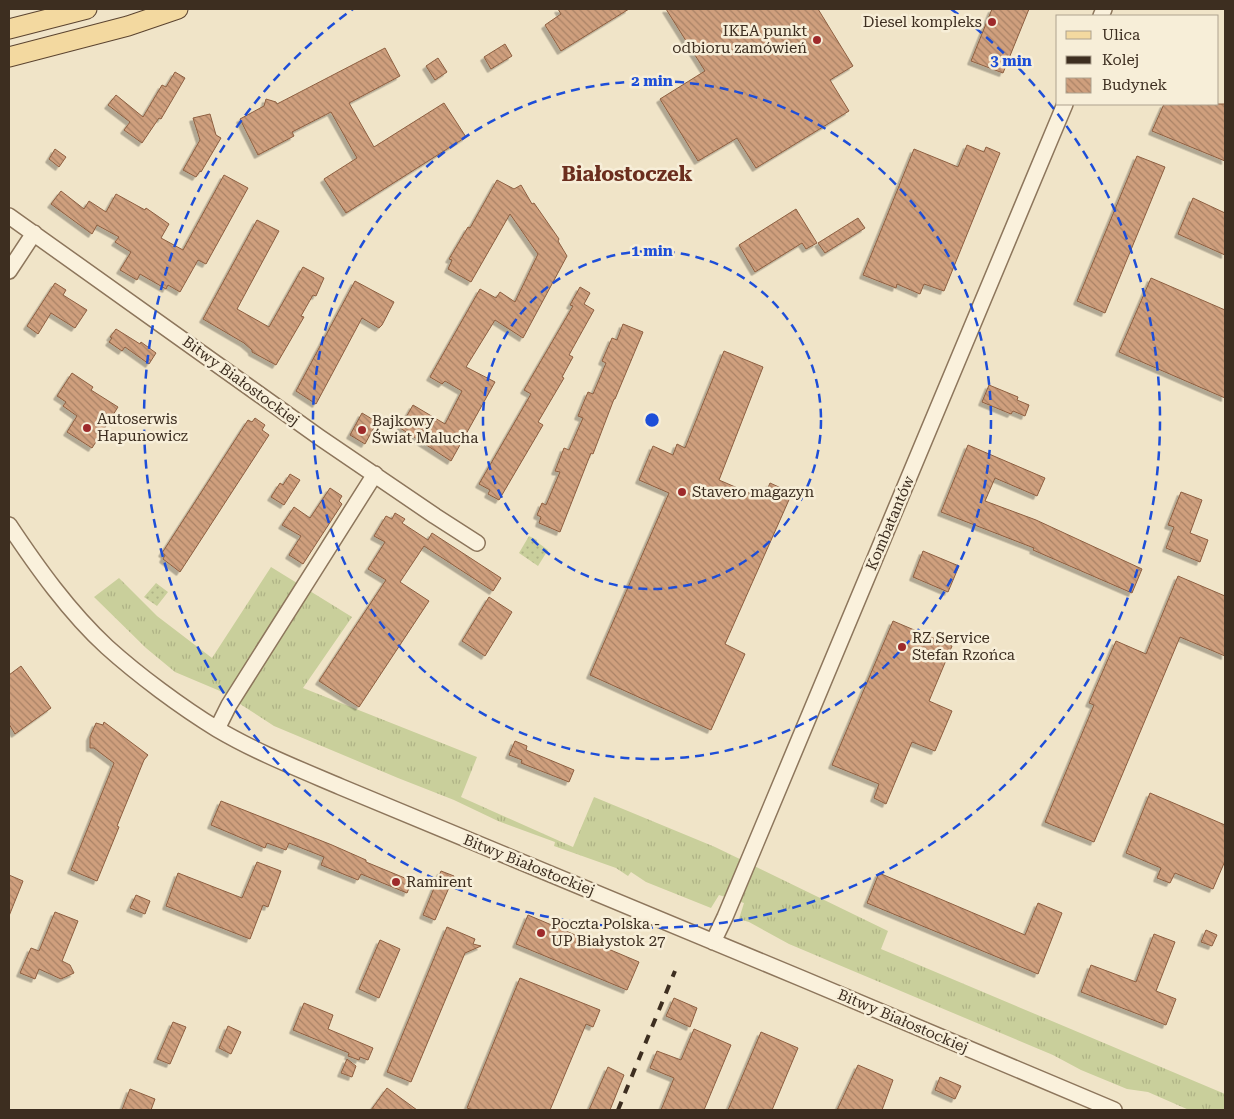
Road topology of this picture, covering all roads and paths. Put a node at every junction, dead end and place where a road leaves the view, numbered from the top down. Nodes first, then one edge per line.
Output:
1 (87, 9) edge
2 (178, 9) edge
3 (28, 24) junction
4 (9, 29) edge
5 (30, 53) junction
6 (9, 58) edge
7 (1065, 105) edge
8 (9, 216) edge
9 (36, 234) junction
10 (9, 271) edge
11 (375, 474) junction
12 (9, 525) edge
13 (477, 543) dead end
14 (218, 729) junction
15 (713, 942) junction
16 (1114, 1110) edge

1 - 3 main road
2 - 5 main road
3 - 4 main road
3 - 5 main road
5 - 6 main road
7 - 15 street, Kombatantów
8 - 9 street, Bitwy Białostockiej
9 - 10 street
9 - 11 street, Bitwy Białostockiej
11 - 13 street, Bitwy Białostockiej
11 - 14 street
12 - 14 street, Bitwy Białostockiej
14 - 15 street, Bitwy Białostockiej
15 - 16 street, Bitwy Białostockiej

